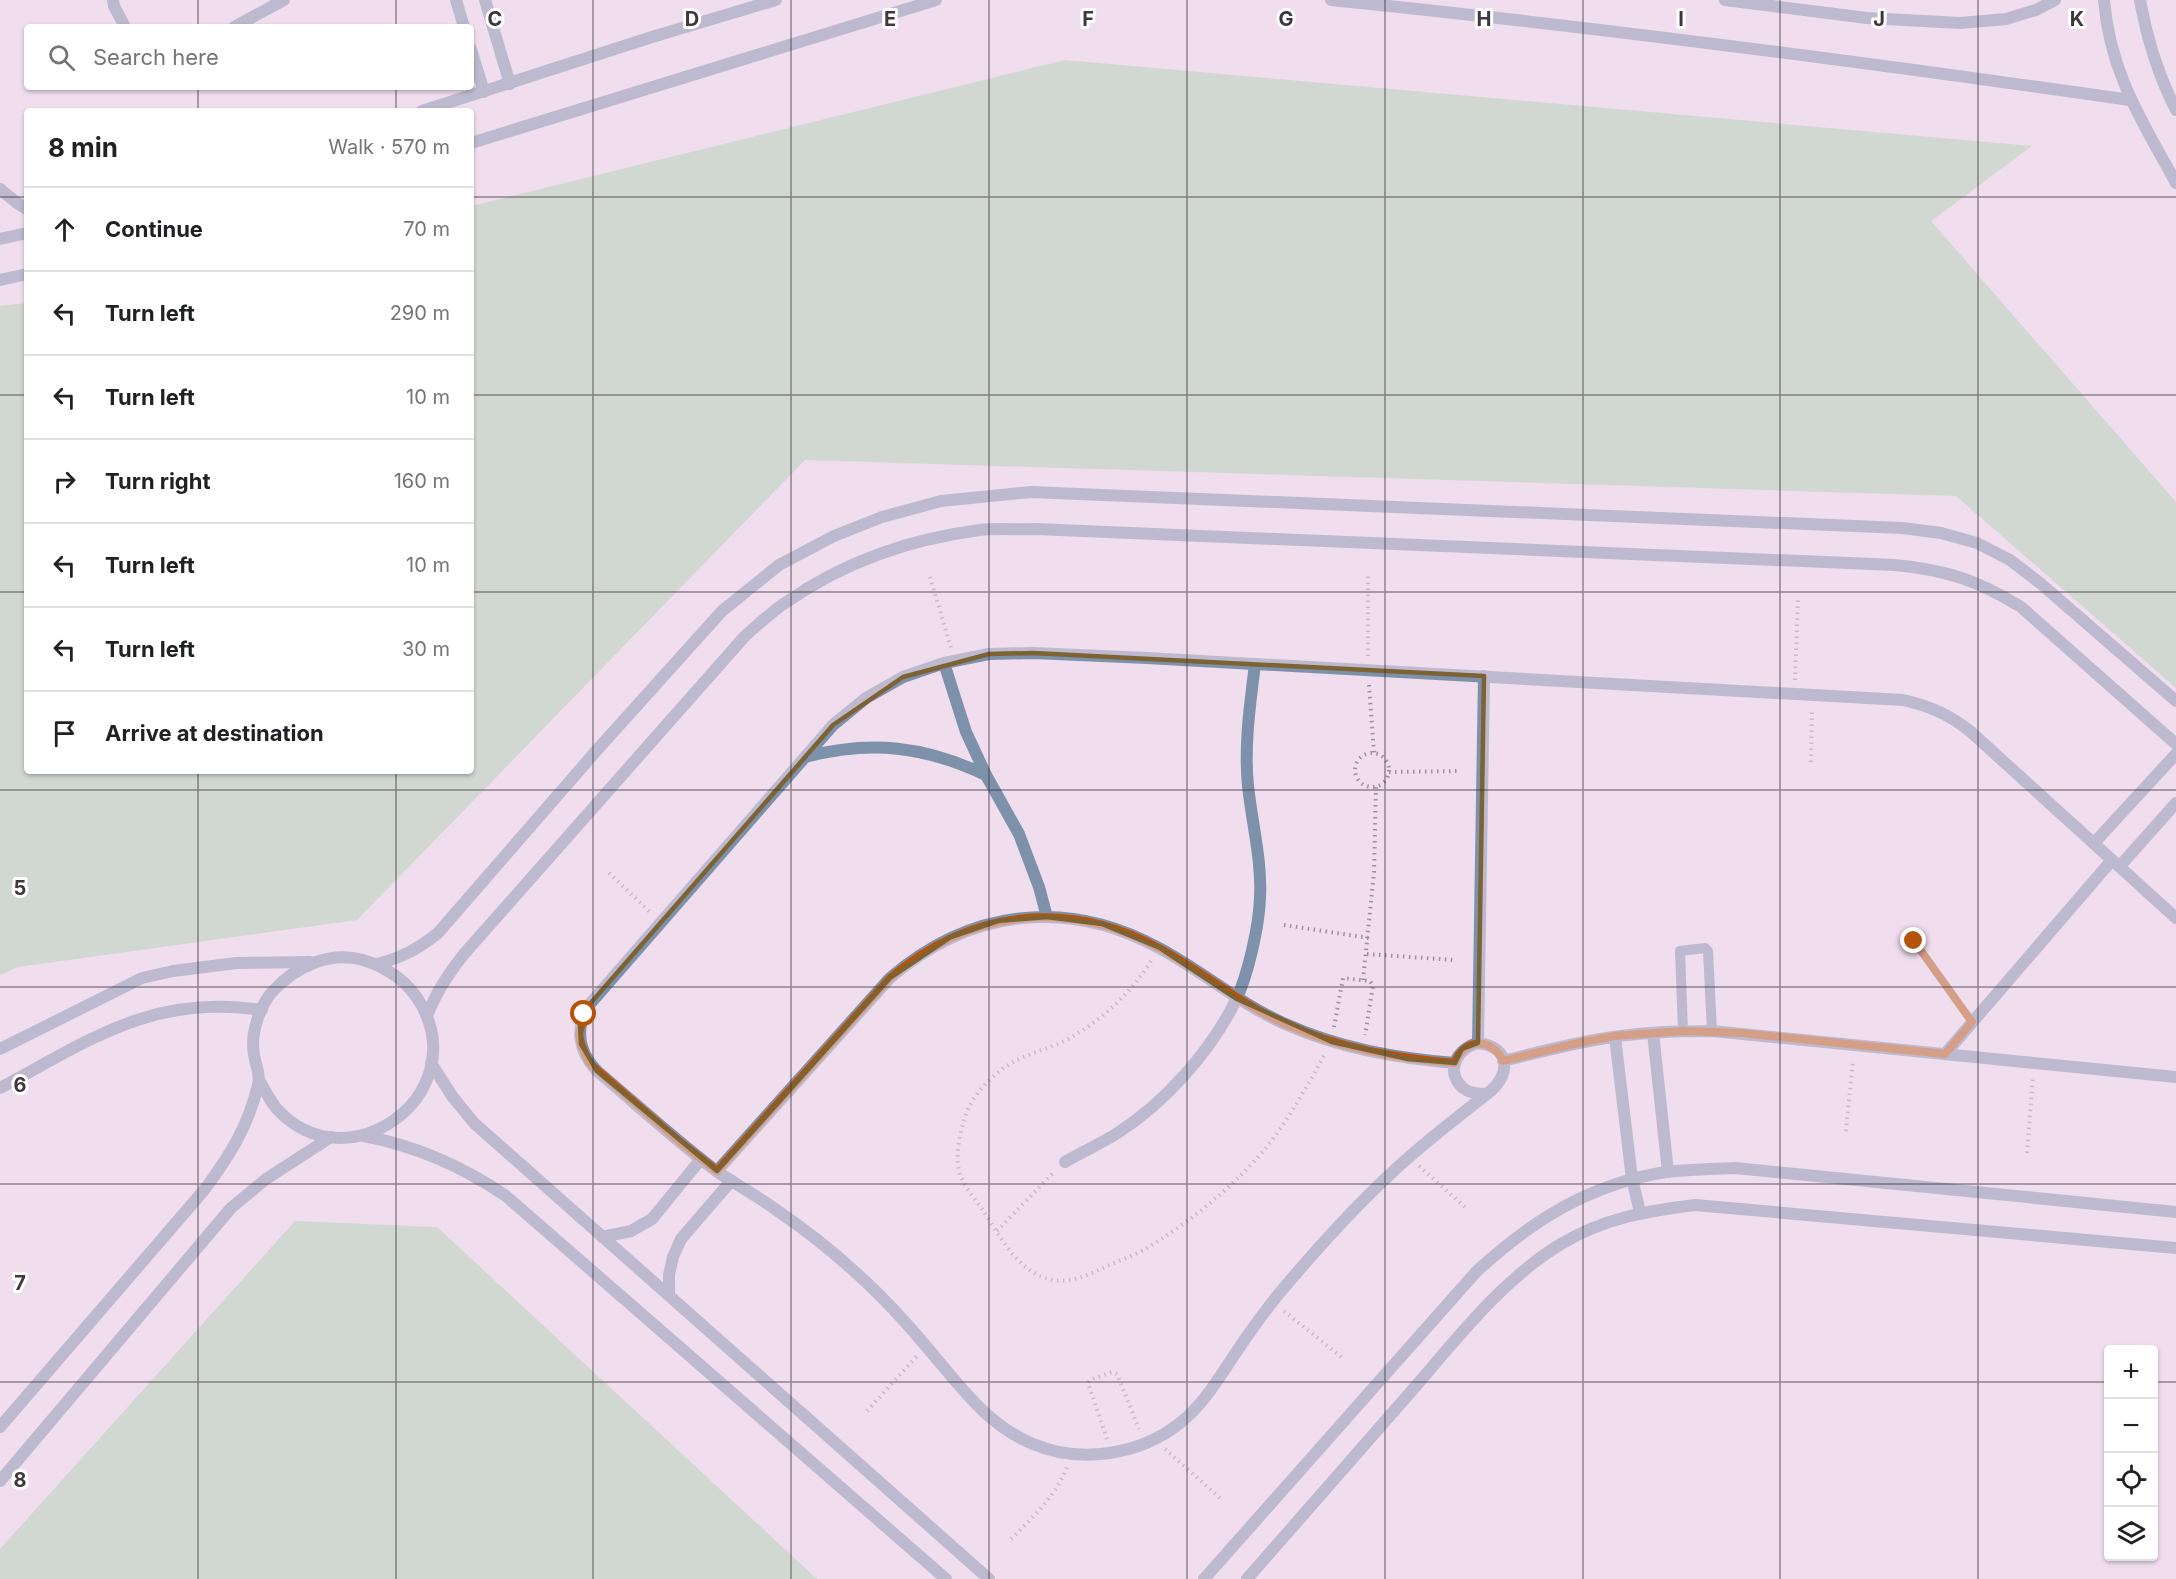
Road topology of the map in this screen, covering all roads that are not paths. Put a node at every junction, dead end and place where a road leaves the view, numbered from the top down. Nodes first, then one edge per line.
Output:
1 (113, 0) edge
2 (284, 0) edge
3 (456, 0) edge
4 (485, 0) edge
5 (776, 0) edge
6 (936, 0) edge
7 (1331, 0) edge
8 (1725, 0) edge
9 (2055, 0) edge
10 (2104, 0) edge
11 (2140, 0) edge
12 (123, 24) edge
13 (240, 24) edge
14 (463, 24) edge
15 (474, 59) edge
16 (510, 84) junction
17 (484, 92) junction
18 (2130, 100) junction
19 (432, 108) edge
20 (2176, 110) edge
21 (474, 142) edge
22 (2176, 183) edge
23 (0, 189) edge
24 (24, 206) edge
25 (24, 233) edge
26 (0, 238) edge
27 (24, 275) edge
28 (0, 280) edge
29 (950, 662) junction
30 (1255, 664) junction
31 (1484, 676) junction
32 (2176, 701) edge
33 (2176, 744) edge
34 (2176, 754) edge
35 (805, 757) junction
36 (986, 775) junction
37 (2176, 803) edge
38 (2094, 843) junction
39 (2116, 863) junction
40 (1047, 916) junction
41 (2176, 918) edge
42 (314, 962) junction
43 (377, 964) junction
44 (1237, 999) junction
45 (262, 1010) junction
46 (427, 1016) junction
47 (1683, 1031) junction
48 (1712, 1031) junction
49 (1653, 1033) junction
50 (1615, 1036) junction
51 (1478, 1043) junction
52 (0, 1049) edge
53 (1945, 1054) junction
54 (1503, 1061) junction
55 (432, 1063) junction
56 (1455, 1063) junction
57 (2176, 1077) edge
58 (260, 1082) junction
59 (0, 1088) edge
60 (1486, 1094) junction
61 (363, 1136) junction
62 (331, 1137) junction
63 (702, 1159) junction
64 (1065, 1162) road end
65 (717, 1171) junction
66 (1668, 1172) junction
67 (1632, 1179) junction
68 (731, 1181) junction
69 (1640, 1212) junction
70 (2176, 1212) edge
71 (602, 1237) junction
72 (2176, 1248) edge
73 (669, 1295) junction
74 (0, 1427) edge
75 (0, 1481) edge
76 (946, 1579) edge
77 (989, 1579) edge
78 (1204, 1579) edge
79 (1247, 1579) edge

1 - 12 street
2 - 13 street
3 - 14 street
4 - 16 street
5 - 16 street
6 - 21 street
7 - 18 street
8 - 9 street
10 - 18 street
11 - 20 street
15 - 17 street
16 - 17 street
17 - 19 street
18 - 22 street
23 - 24 street
25 - 26 street
27 - 28 street
29 - 30 street
29 - 35 street
29 - 36 street
30 - 31 street
30 - 44 street
31 - 38 street
31 - 51 street
32 - 43 street
33 - 46 street
34 - 38 street
35 - 36 street
35 - 63 street
36 - 40 street
37 - 39 street
38 - 39 street
39 - 41 street
39 - 53 street
40 - 44 street
40 - 65 street
42 - 43 street
42 - 45 street
42 - 52 street
43 - 46 street
44 - 56 street
44 - 64 street
45 - 58 street
45 - 59 street
46 - 55 street
47 - 48 street
47 - 48 lane
47 - 49 street
48 - 53 street
49 - 50 street
49 - 66 street
50 - 54 street
50 - 67 street
51 - 54 street
51 - 56 street
53 - 57 street
54 - 60 street
55 - 61 street
55 - 71 street
56 - 60 street
58 - 62 street
58 - 74 street
60 - 68 street
61 - 62 street
61 - 76 street
62 - 75 street
63 - 65 street
63 - 71 street
65 - 68 street
66 - 67 street
66 - 70 street
67 - 69 street
67 - 78 street
68 - 73 street
69 - 72 street
69 - 79 street
71 - 73 street
73 - 77 street

